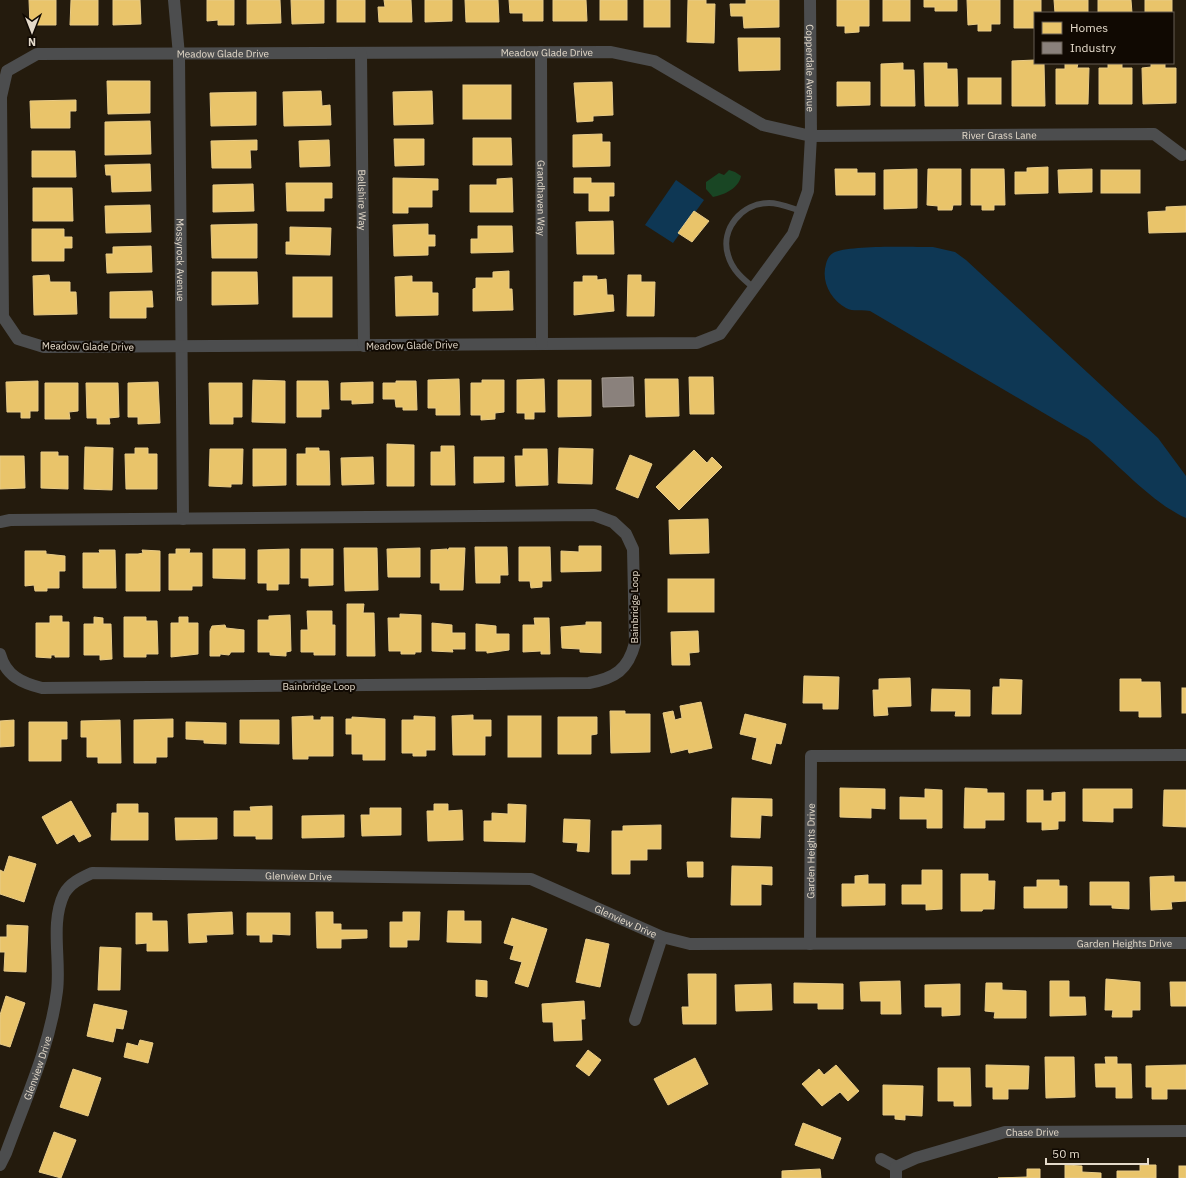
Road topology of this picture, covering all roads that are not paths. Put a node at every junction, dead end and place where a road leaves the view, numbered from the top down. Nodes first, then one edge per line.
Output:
1 (174, 0) edge
2 (810, 0) edge
3 (541, 52) junction
4 (361, 54) junction
5 (179, 55) junction
6 (811, 136) junction
7 (1182, 155) dead end
8 (801, 211) junction
9 (754, 288) junction
10 (542, 344) junction
11 (364, 346) junction
12 (181, 347) junction
13 (183, 519) junction
14 (0, 522) edge
15 (0, 654) edge
16 (1186, 755) edge
17 (662, 937) junction
18 (1186, 943) edge
19 (810, 944) junction
20 (635, 1020) dead end
21 (1186, 1131) edge
22 (881, 1159) dead end
23 (0, 1166) edge
24 (896, 1172) edge

1 - 5 street, Mossyrock Avenue
2 - 6 street, Copperdale Avenue
3 - 4 street, Meadow Glade Drive
3 - 6 street, Meadow Glade Drive
3 - 10 street, Grandhaven Way
4 - 5 street, Meadow Glade Drive
4 - 11 street, Bellshire Way
5 - 12 street, Mossyrock Avenue
5 - 12 street, Meadow Glade Drive
6 - 7 street, River Grass Lane
6 - 8 street, Meadow Glade Drive
8 - 9 street, Meadow Glade Drive
8 - 9 lane
9 - 10 street, Meadow Glade Drive
10 - 11 street, Meadow Glade Drive
11 - 12 street, Meadow Glade Drive
12 - 13 street, Mossyrock Avenue
13 - 14 street, Bainbridge Loop
13 - 15 street, Bainbridge Loop
16 - 19 street, Garden Heights Drive
17 - 19 street, Glenview Drive
17 - 20 street
17 - 23 street, Glenview Drive
18 - 19 street, Garden Heights Drive
21 - 24 street, Chase Drive
22 - 24 street

